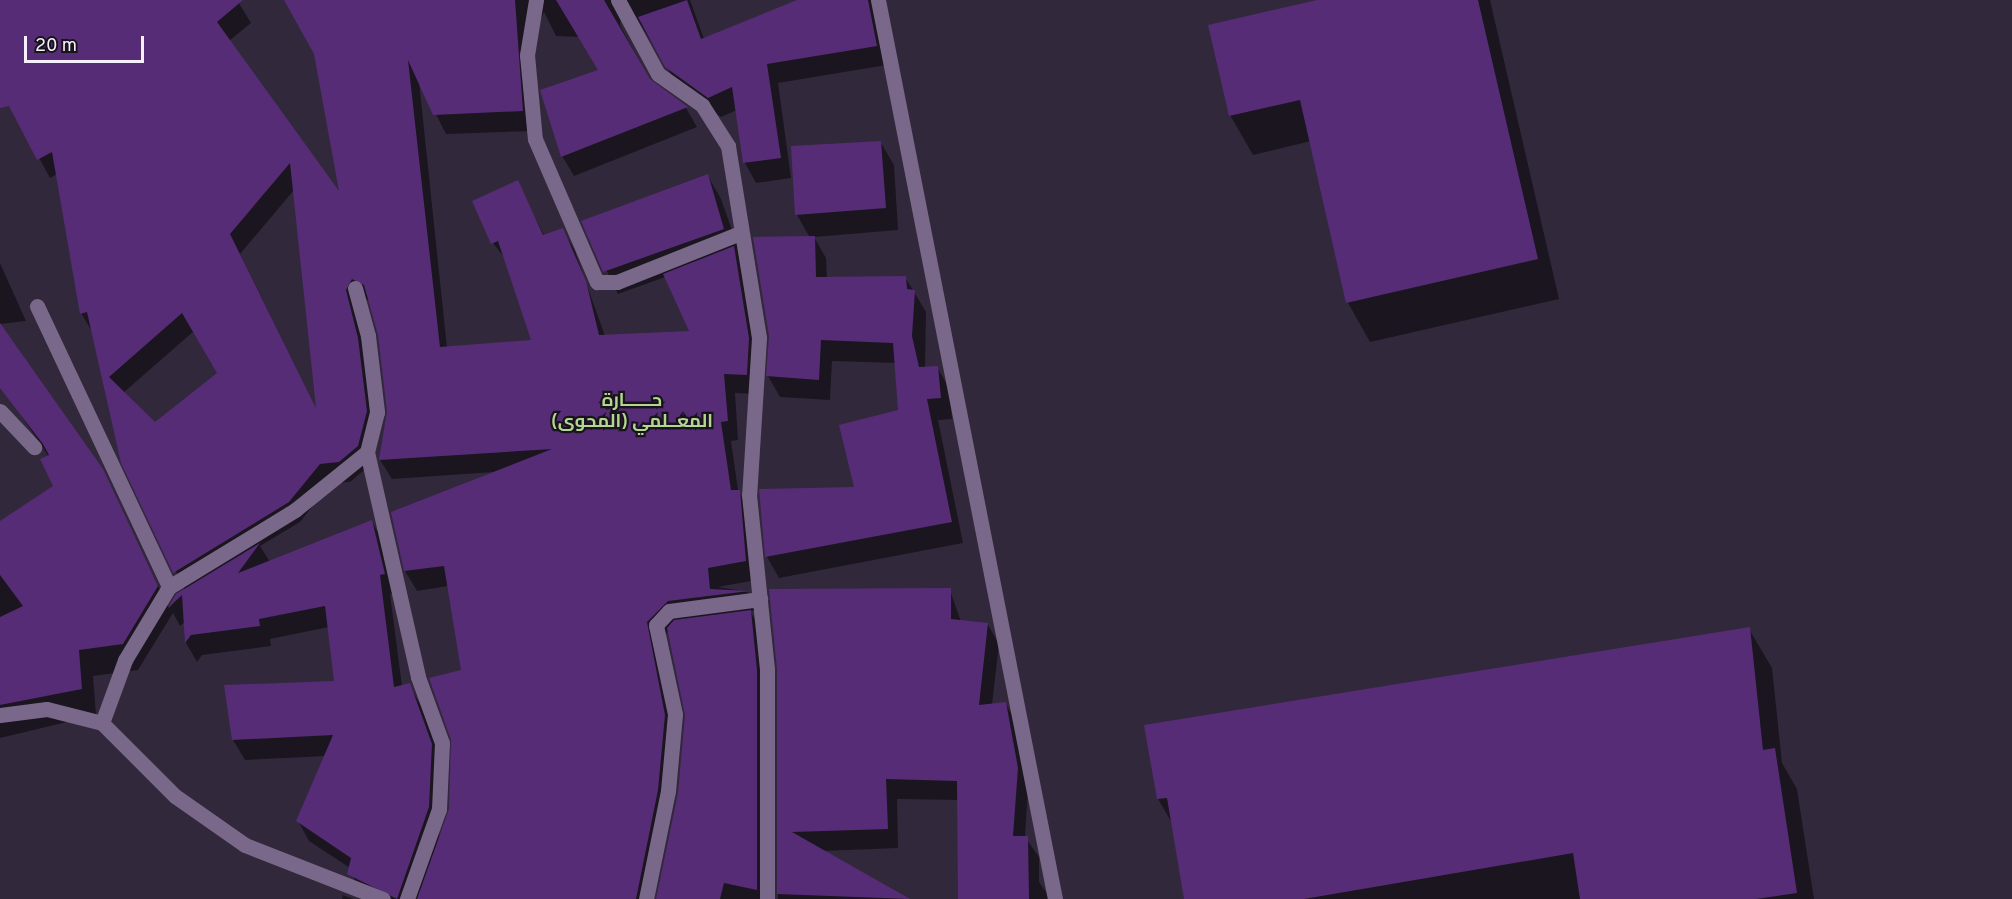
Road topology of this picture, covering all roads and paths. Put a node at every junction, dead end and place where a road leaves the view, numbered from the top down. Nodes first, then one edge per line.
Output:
1 (536, 0) edge
2 (618, 0) edge
3 (878, 0) edge
4 (740, 232) junction
5 (355, 288) dead end
6 (37, 306) dead end
7 (0, 411) edge
8 (34, 447) dead end
9 (367, 452) junction
10 (170, 587) junction
11 (760, 599) junction
12 (0, 715) edge
13 (102, 723) junction
14 (383, 899) edge
15 (407, 899) edge
16 (646, 899) edge
17 (767, 899) edge
18 (1055, 899) edge

1 - 4 street
2 - 4 street
3 - 18 street
4 - 11 street
5 - 9 street
6 - 10 street
7 - 8 street
9 - 10 street
9 - 15 street
10 - 13 street
11 - 16 street
11 - 17 street
12 - 13 street
13 - 14 street

